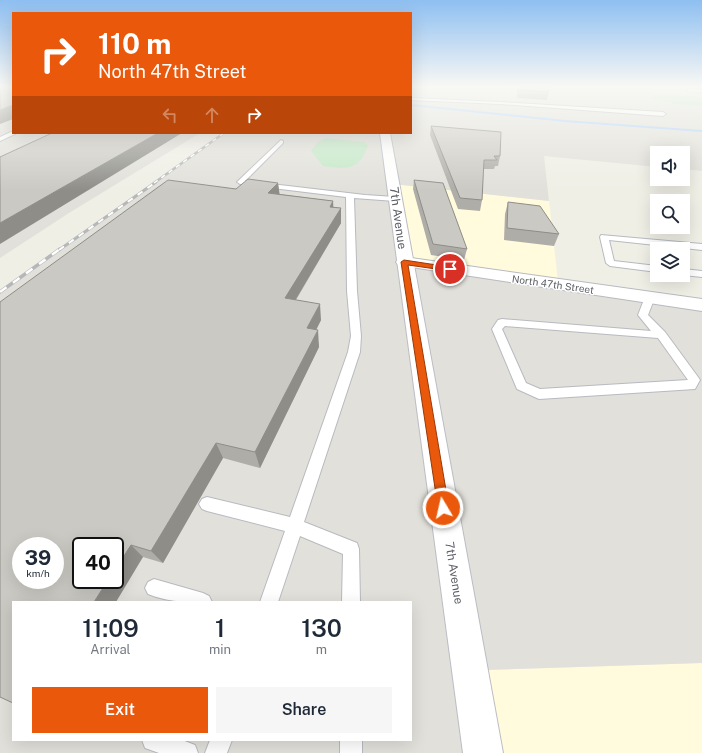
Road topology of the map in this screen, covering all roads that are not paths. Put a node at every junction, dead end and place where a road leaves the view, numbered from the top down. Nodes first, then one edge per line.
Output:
1 (12, 133) edge
2 (385, 134) edge
3 (0, 139) edge
4 (281, 142) dead end
5 (350, 195) junction
6 (395, 199) junction
7 (653, 242) edge
8 (690, 246) edge
9 (702, 247) edge
10 (404, 262) junction
11 (650, 268) edge
12 (690, 273) edge
13 (702, 274) edge
14 (650, 297) junction
15 (702, 305) edge
16 (661, 335) junction
17 (207, 504) dead end
18 (295, 526) junction
19 (154, 588) dead end
20 (200, 601) edge
21 (269, 601) edge
22 (351, 601) edge
23 (156, 741) edge
24 (221, 741) edge
25 (351, 741) edge
26 (187, 753) edge
27 (216, 753) edge
28 (351, 753) edge
29 (483, 753) edge

1 - 3 lane
2 - 6 street, 7th Avenue
4 - 5 lane
5 - 6 lane
5 - 18 lane
6 - 10 street, 7th Avenue
7 - 11 lane
8 - 9 lane
10 - 14 street, North 47th Street
10 - 29 street, 7th Avenue
12 - 13 lane
14 - 15 street, North 47th Street
14 - 16 lane
16 - 16 lane
17 - 18 lane
18 - 21 lane
18 - 22 lane
19 - 20 lane
23 - 26 lane
24 - 27 lane
25 - 28 lane

